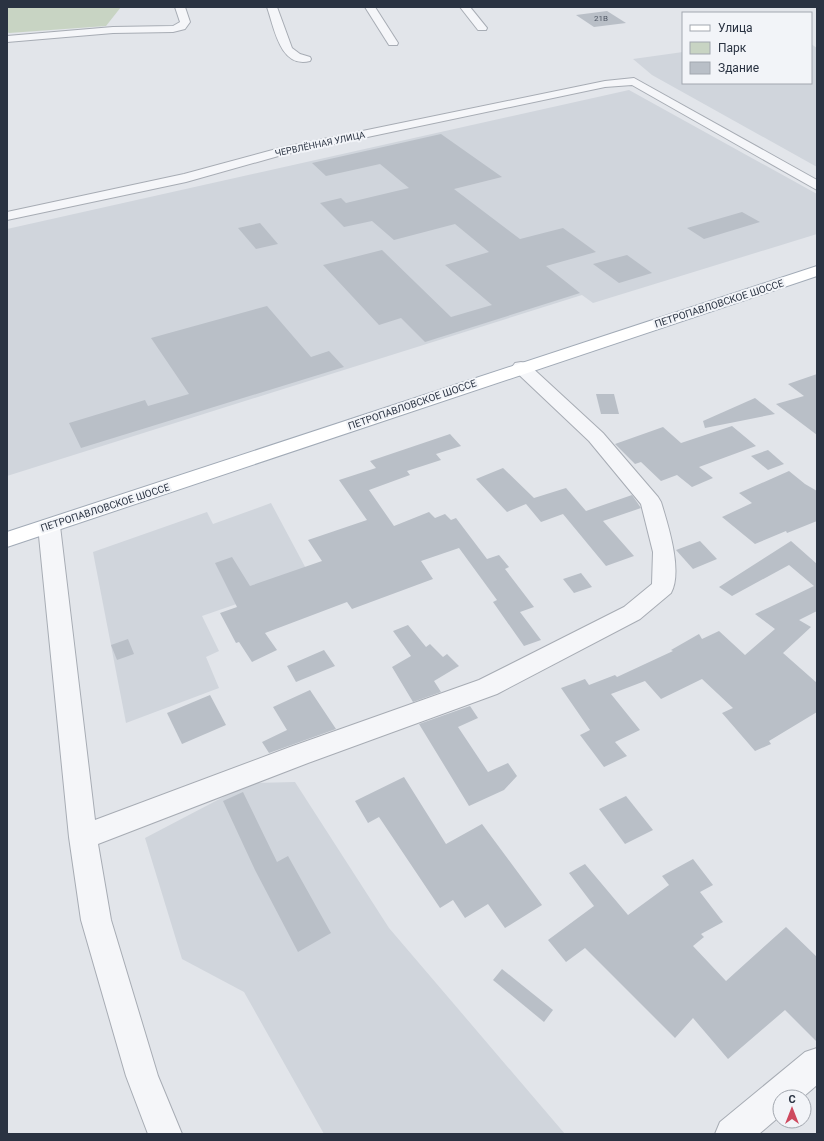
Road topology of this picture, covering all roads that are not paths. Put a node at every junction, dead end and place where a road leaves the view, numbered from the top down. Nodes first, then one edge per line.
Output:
1 (180, 7) edge
2 (272, 7) edge
3 (370, 7) edge
4 (465, 7) edge
5 (482, 28) dead end
6 (7, 39) edge
7 (393, 43) dead end
8 (306, 59) dead end
9 (817, 186) edge
10 (7, 216) edge
11 (817, 271) edge
12 (521, 368) junction
13 (49, 526) junction
14 (7, 540) edge
15 (83, 837) junction
16 (817, 1064) edge
17 (165, 1134) edge
18 (732, 1134) edge

1 - 6 street
2 - 8 street
3 - 7 street
4 - 5 street
9 - 10 street, ЧЕРВЛЁННАЯ УЛИЦА
11 - 12 main road, ПЕТРОПАВЛОВСКОЕ ШОССЕ
12 - 13 main road, ПЕТРОПАВЛОВСКОЕ ШОССЕ
12 - 15 street
13 - 14 main road, ПЕТРОПАВЛОВСКОЕ ШОССЕ
13 - 15 street
15 - 17 street
16 - 18 street

